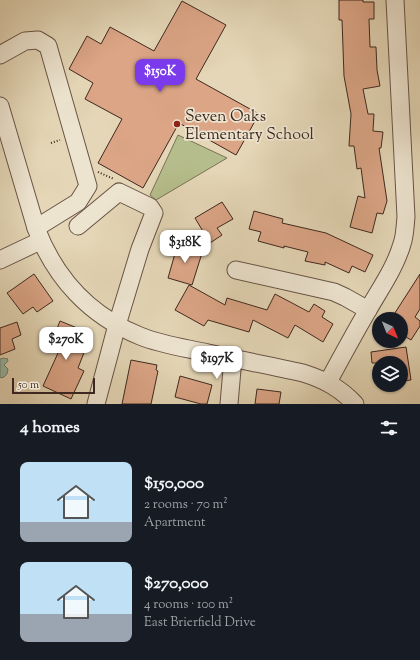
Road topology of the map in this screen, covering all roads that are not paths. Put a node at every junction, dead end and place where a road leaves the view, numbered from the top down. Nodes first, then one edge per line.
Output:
1 (395, 0) edge
2 (0, 55) edge
3 (0, 106) edge
4 (78, 226) dead end
5 (38, 234) junction
6 (0, 260) edge
7 (236, 270) dead end
8 (368, 310) junction
9 (117, 325) junction
10 (233, 358) junction
11 (328, 382) junction
12 (96, 404) edge
13 (229, 404) edge
14 (355, 404) edge

1 - 8 street
2 - 5 street
3 - 5 street
4 - 9 street
5 - 6 street
5 - 9 street
7 - 8 street
8 - 11 street
9 - 10 street
9 - 12 street
10 - 11 street
10 - 13 street
11 - 14 street

